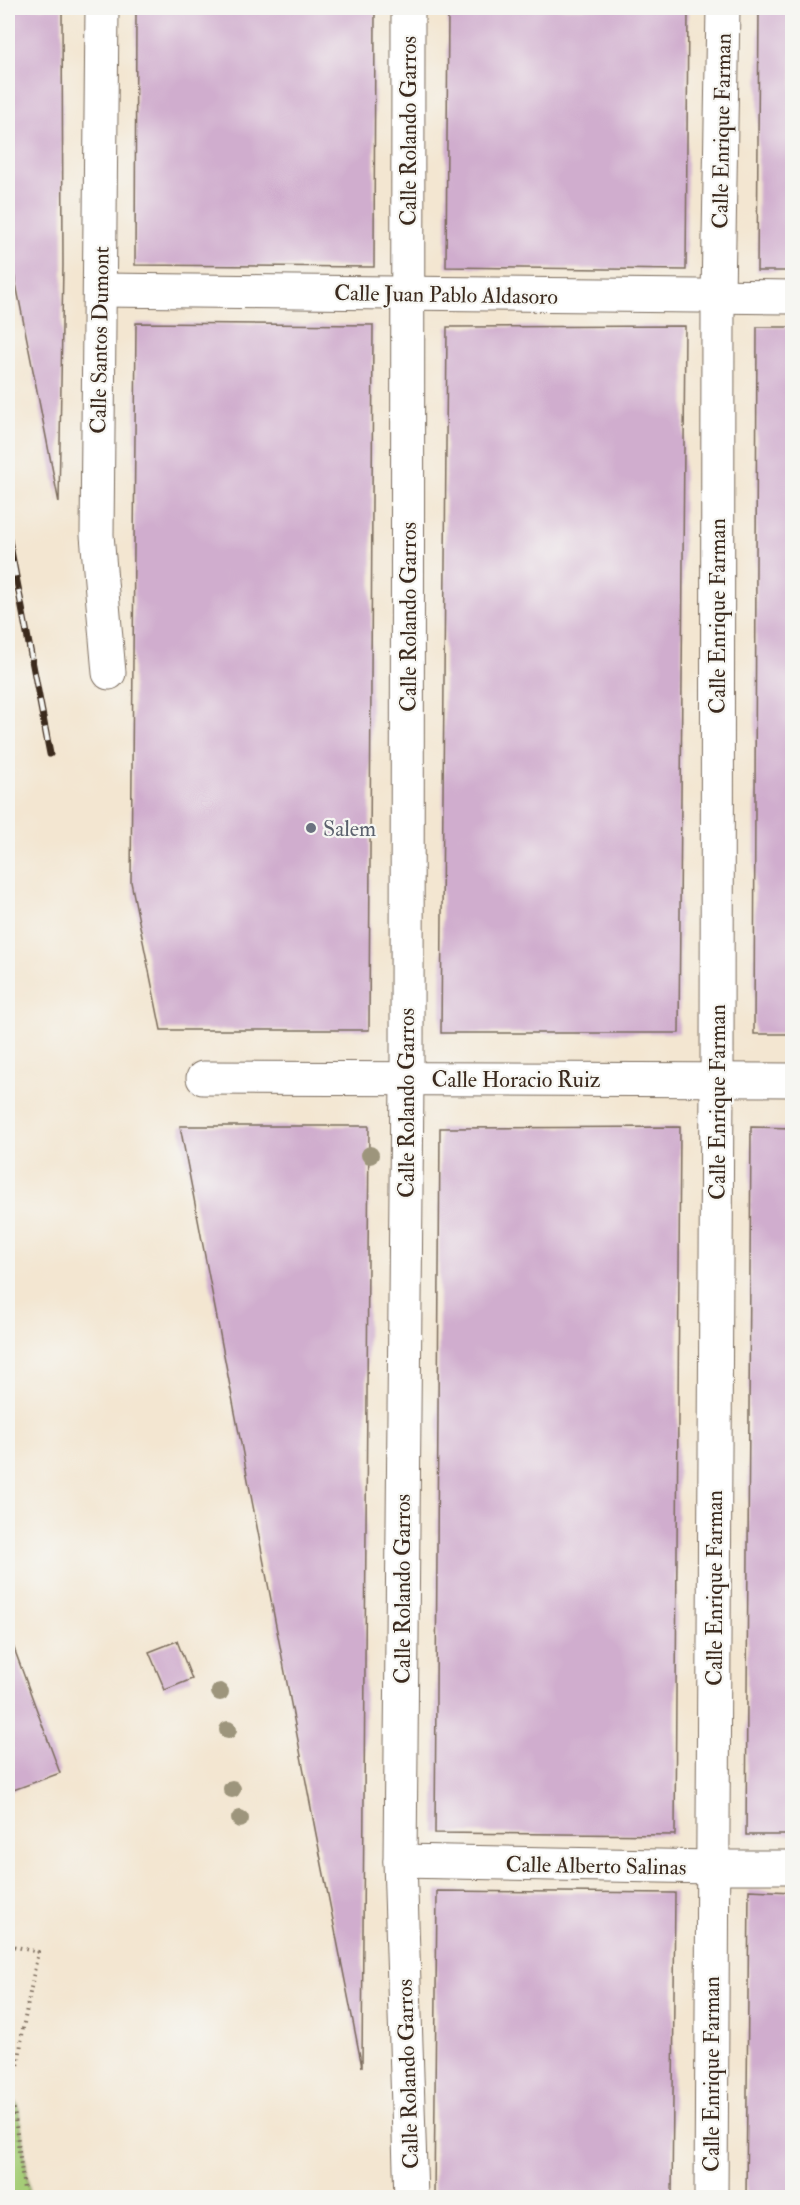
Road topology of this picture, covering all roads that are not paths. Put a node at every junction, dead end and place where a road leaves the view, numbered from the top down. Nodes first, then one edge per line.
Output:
1 (102, 8) edge
2 (408, 8) edge
3 (723, 8) edge
4 (100, 290) junction
5 (409, 294) junction
6 (718, 296) junction
7 (792, 297) edge
8 (109, 673) dead end
9 (203, 1078) dead end
10 (407, 1078) junction
11 (717, 1080) junction
12 (792, 1080) edge
13 (400, 1861) junction
14 (712, 1867) junction
15 (792, 1867) edge
16 (411, 2198) edge
17 (711, 2198) edge

1 - 4 street, Calle Santos Dumont
2 - 5 street, Calle Rolando Garros
3 - 6 street, Calle Enrique Farman
4 - 5 street, Calle Juan Pablo Aldasoro
4 - 8 street, Calle Santos Dumont
5 - 6 street, Calle Juan Pablo Aldasoro
5 - 10 street, Calle Rolando Garros
6 - 7 street, Calle Juan Pablo Aldasoro
6 - 11 street, Calle Enrique Farman
9 - 10 street, Calle Horacio Ruiz
10 - 11 street, Calle Horacio Ruiz
10 - 13 street, Calle Rolando Garros
11 - 12 street, Calle Horacio Ruiz
11 - 14 street, Calle Enrique Farman
13 - 14 street, Calle Alberto Salinas
13 - 16 street, Calle Rolando Garros
14 - 15 street, Calle Alberto Salinas
14 - 17 street, Calle Enrique Farman

